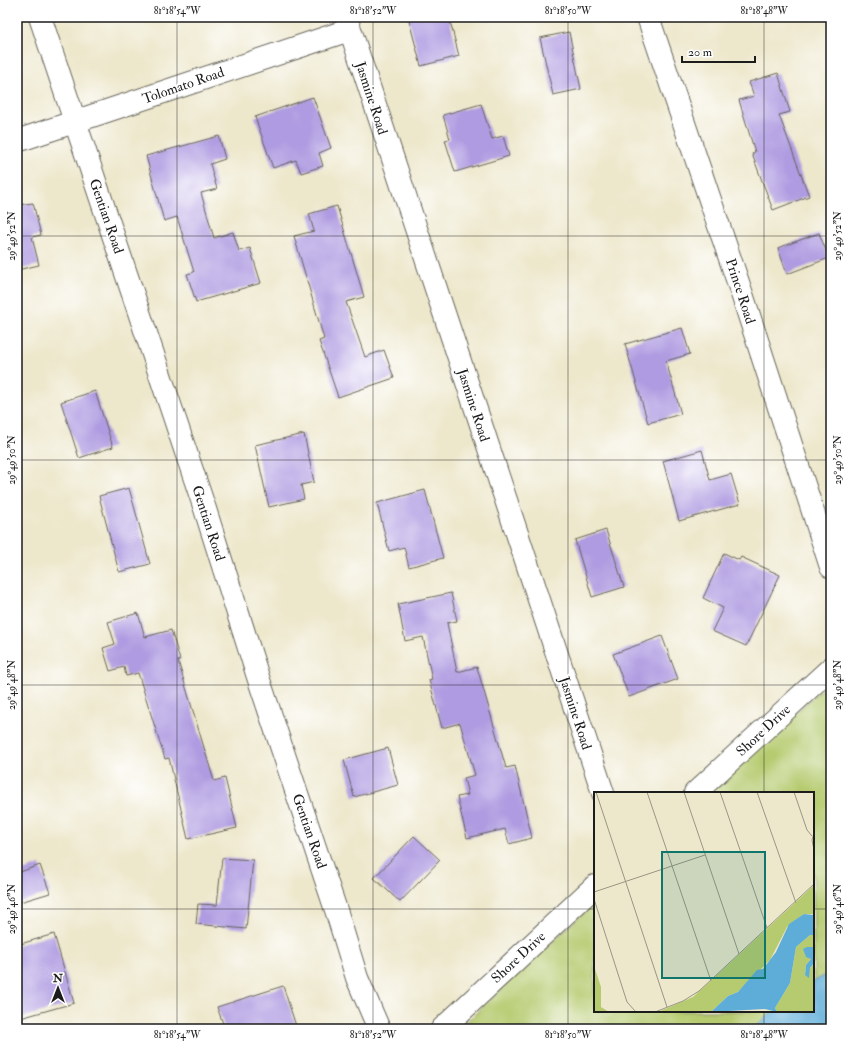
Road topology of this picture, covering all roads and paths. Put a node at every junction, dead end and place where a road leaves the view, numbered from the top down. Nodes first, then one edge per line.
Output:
1 (40, 17) edge
2 (648, 17) edge
3 (347, 23) edge
4 (75, 122) junction
5 (17, 141) edge
6 (831, 567) edge
7 (831, 668) edge
8 (603, 792) edge
9 (696, 792) edge
10 (594, 887) edge
11 (379, 1029) edge
12 (442, 1029) edge

1 - 4 street, Gentian Road
2 - 6 street, Prince Road
3 - 4 street, Tolomato Road
3 - 8 street, Jasmine Road
4 - 5 street, Tolomato Road
4 - 11 street, Gentian Road
7 - 9 street, Shore Drive
10 - 12 street, Shore Drive

